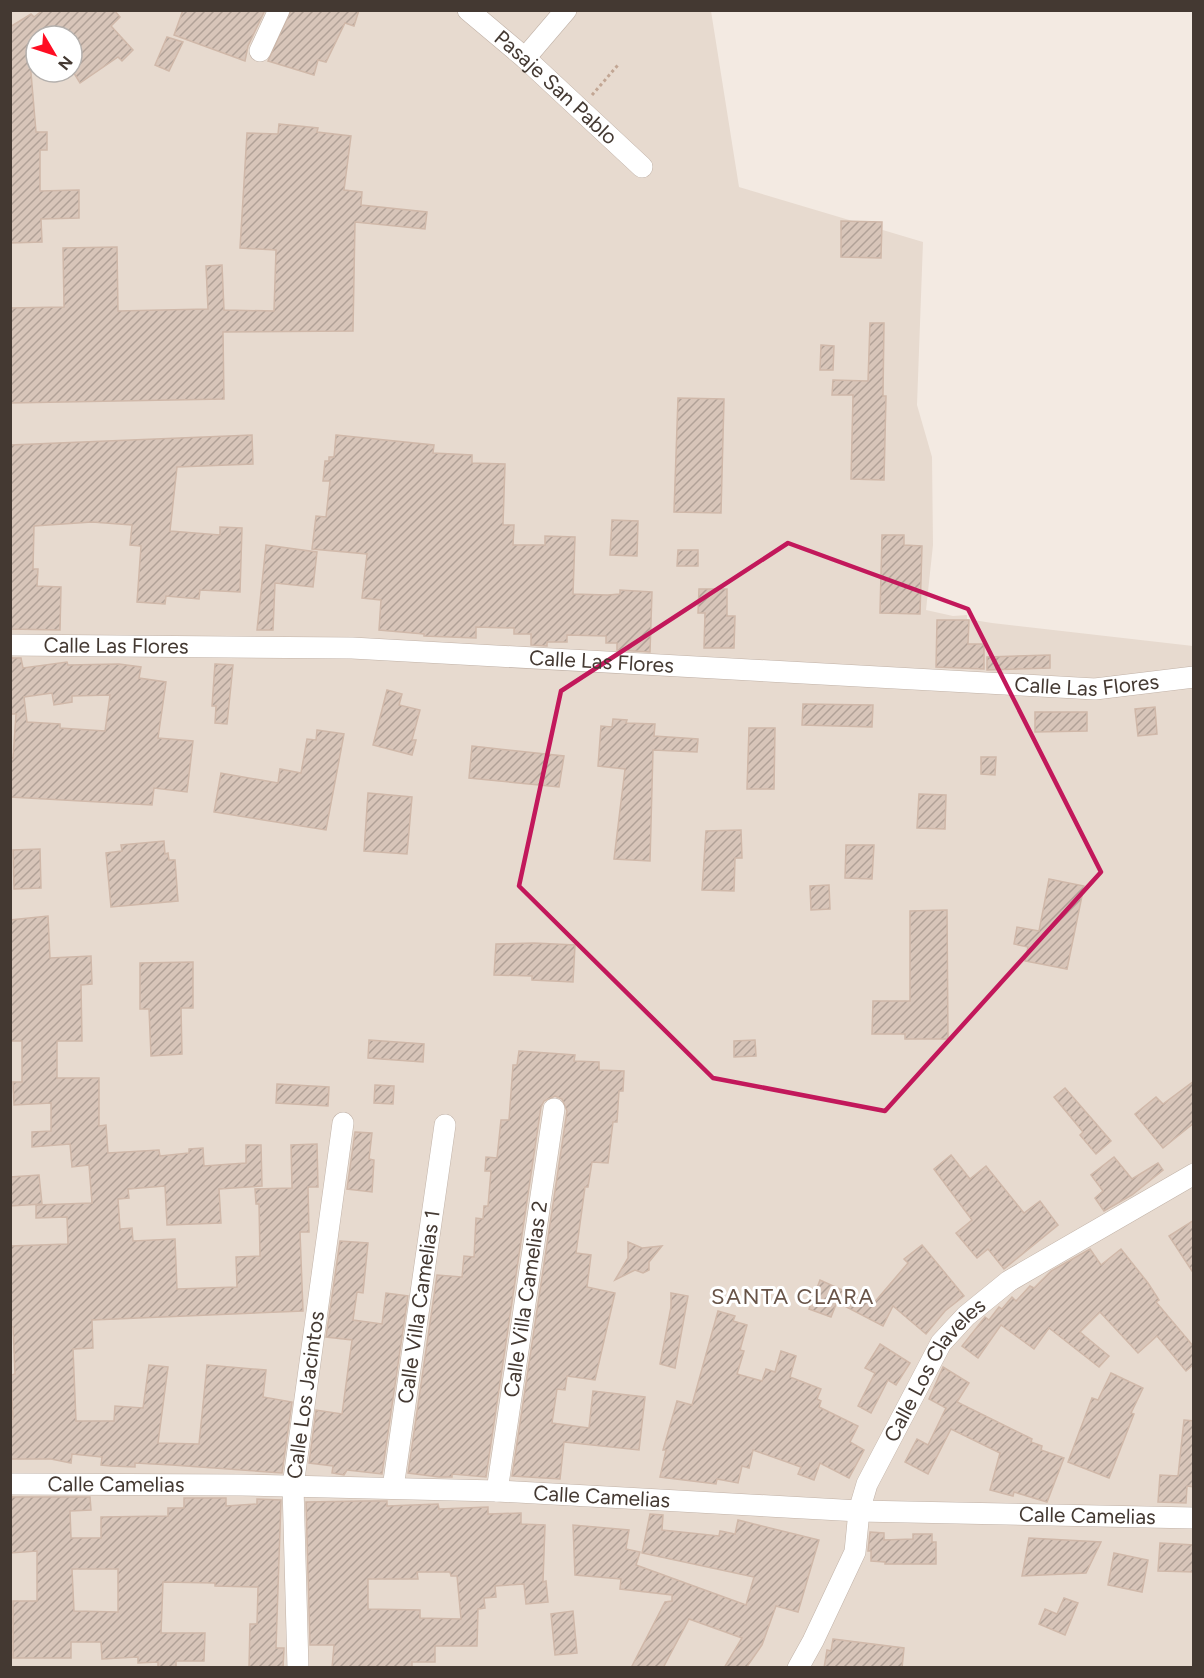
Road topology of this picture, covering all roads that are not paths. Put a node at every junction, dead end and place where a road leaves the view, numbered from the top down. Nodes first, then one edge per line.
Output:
1 (279, 10) edge
2 (468, 10) edge
3 (566, 10) edge
4 (260, 51) dead end
5 (525, 58) junction
6 (642, 166) dead end
7 (10, 645) edge
8 (1194, 677) edge
9 (554, 1109) dead end
10 (343, 1123) dead end
11 (445, 1125) dead end
12 (1194, 1174) edge
13 (10, 1484) edge
14 (293, 1486) junction
15 (393, 1488) junction
16 (497, 1491) junction
17 (859, 1511) junction
18 (1194, 1518) edge
19 (298, 1668) edge
20 (798, 1668) edge

1 - 4 street
2 - 5 street, Pasaje San Pablo
3 - 5 street
5 - 6 street, Pasaje San Pablo
7 - 8 street, Calle Las Flores
9 - 16 street, Calle Villa Camelias 2
10 - 14 street, Calle Los Jacintos
11 - 15 street, Calle Villa Camelias 1
12 - 17 street, Calle Los Claveles
13 - 14 street, Calle Camelias
14 - 15 street, Calle Camelias
14 - 19 street, Calle Los Jacintos
15 - 16 street, Calle Camelias
16 - 17 street, Calle Camelias
17 - 18 street, Calle Camelias
17 - 20 street, Calle Los Claveles

